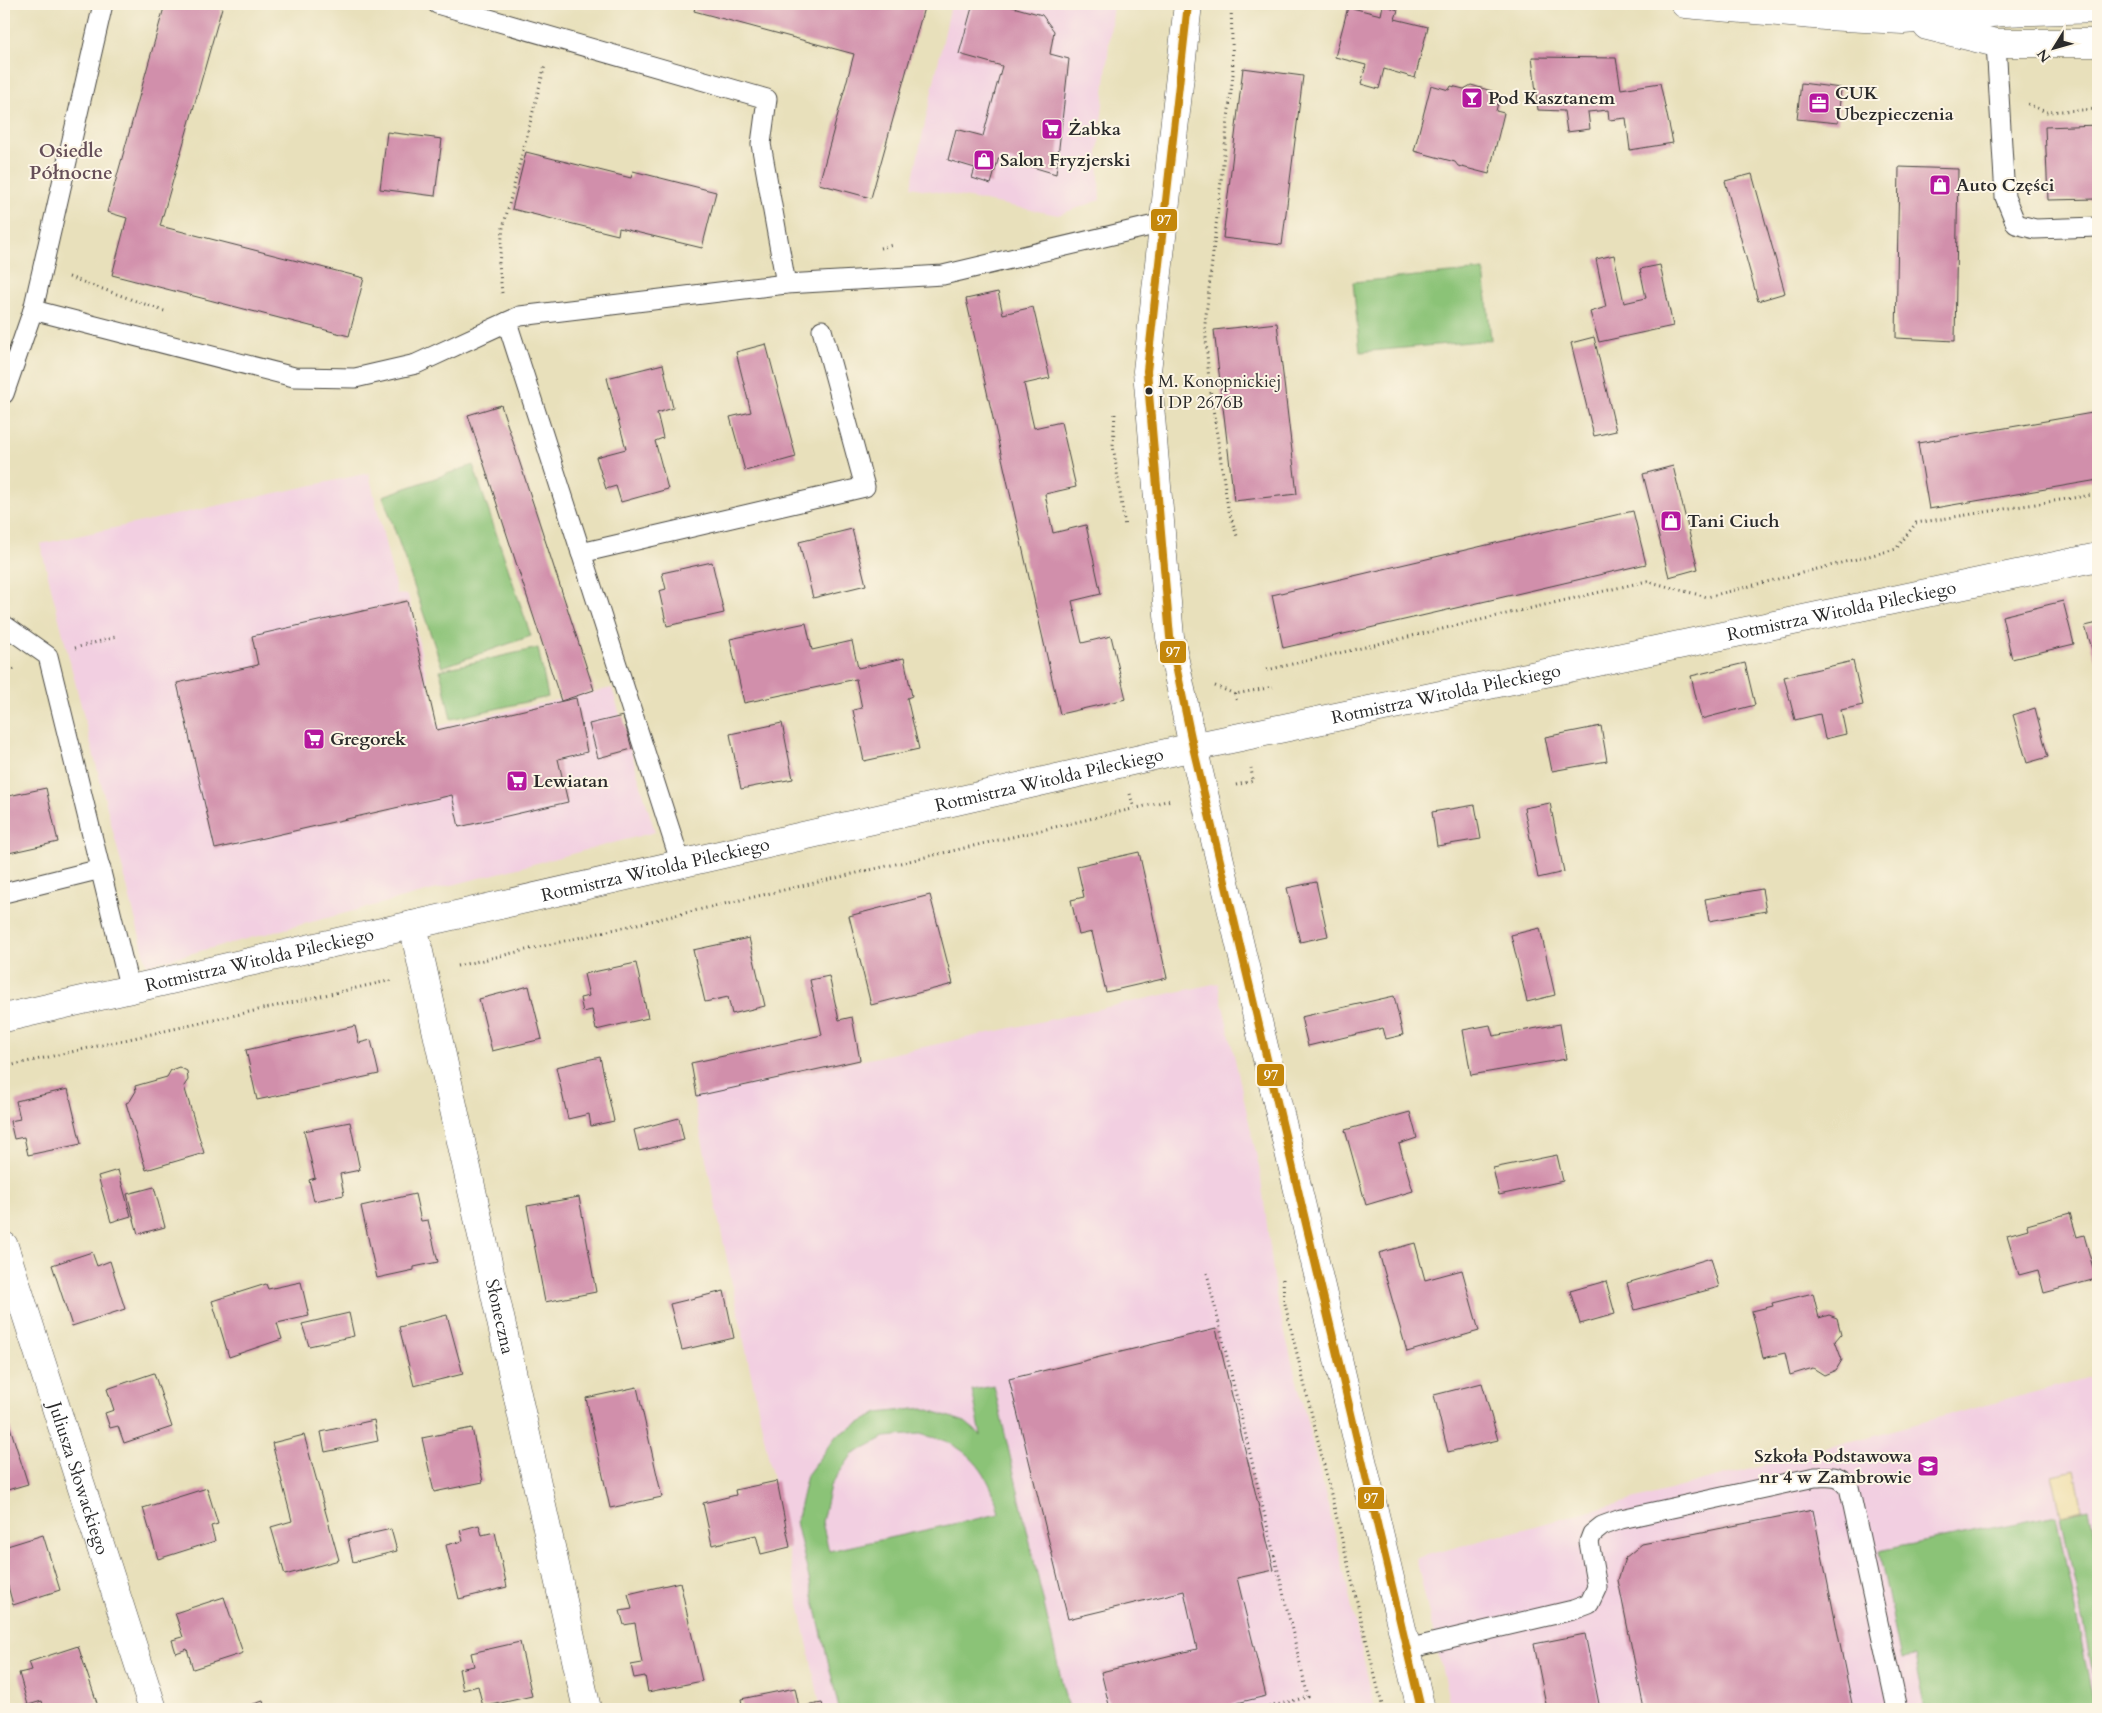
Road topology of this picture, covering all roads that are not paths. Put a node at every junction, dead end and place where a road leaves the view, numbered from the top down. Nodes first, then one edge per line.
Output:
1 (103, 4) edge
2 (436, 4) edge
3 (1188, 4) edge
4 (1685, 4) edge
5 (2098, 9) edge
6 (1903, 20) junction
7 (1996, 42) junction
8 (2098, 43) edge
9 (1163, 223) junction
10 (2098, 228) edge
11 (786, 284) junction
12 (33, 310) junction
13 (507, 322) junction
14 (822, 330) dead end
15 (4, 394) edge
16 (581, 553) junction
17 (2098, 557) edge
18 (4, 625) edge
19 (1193, 747) junction
20 (681, 864) junction
21 (101, 869) junction
22 (4, 893) edge
23 (413, 925) junction
24 (130, 990) junction
25 (4, 1018) edge
26 (4, 1246) edge
27 (1407, 1649) junction
28 (153, 1709) edge
29 (586, 1709) edge
30 (1421, 1709) edge
31 (1897, 1709) edge

1 - 12 lane
2 - 11 lane
3 - 9 street
4 - 6 street
5 - 6 street
6 - 7 street
7 - 8 street
7 - 10 lane
9 - 11 lane
9 - 19 street
11 - 13 lane
12 - 13 lane
12 - 15 lane
13 - 16 lane
14 - 16 lane
16 - 20 lane
17 - 19 street, Rotmistrza Witolda Pileckiego
18 - 21 lane
19 - 20 street, Rotmistrza Witolda Pileckiego
19 - 27 street
20 - 23 street, Rotmistrza Witolda Pileckiego
21 - 22 lane
21 - 24 lane
23 - 24 street, Rotmistrza Witolda Pileckiego
23 - 29 street, Słoneczna
24 - 25 street, Rotmistrza Witolda Pileckiego
26 - 28 street, Juliusza Słowackiego
27 - 30 street
27 - 31 lane

